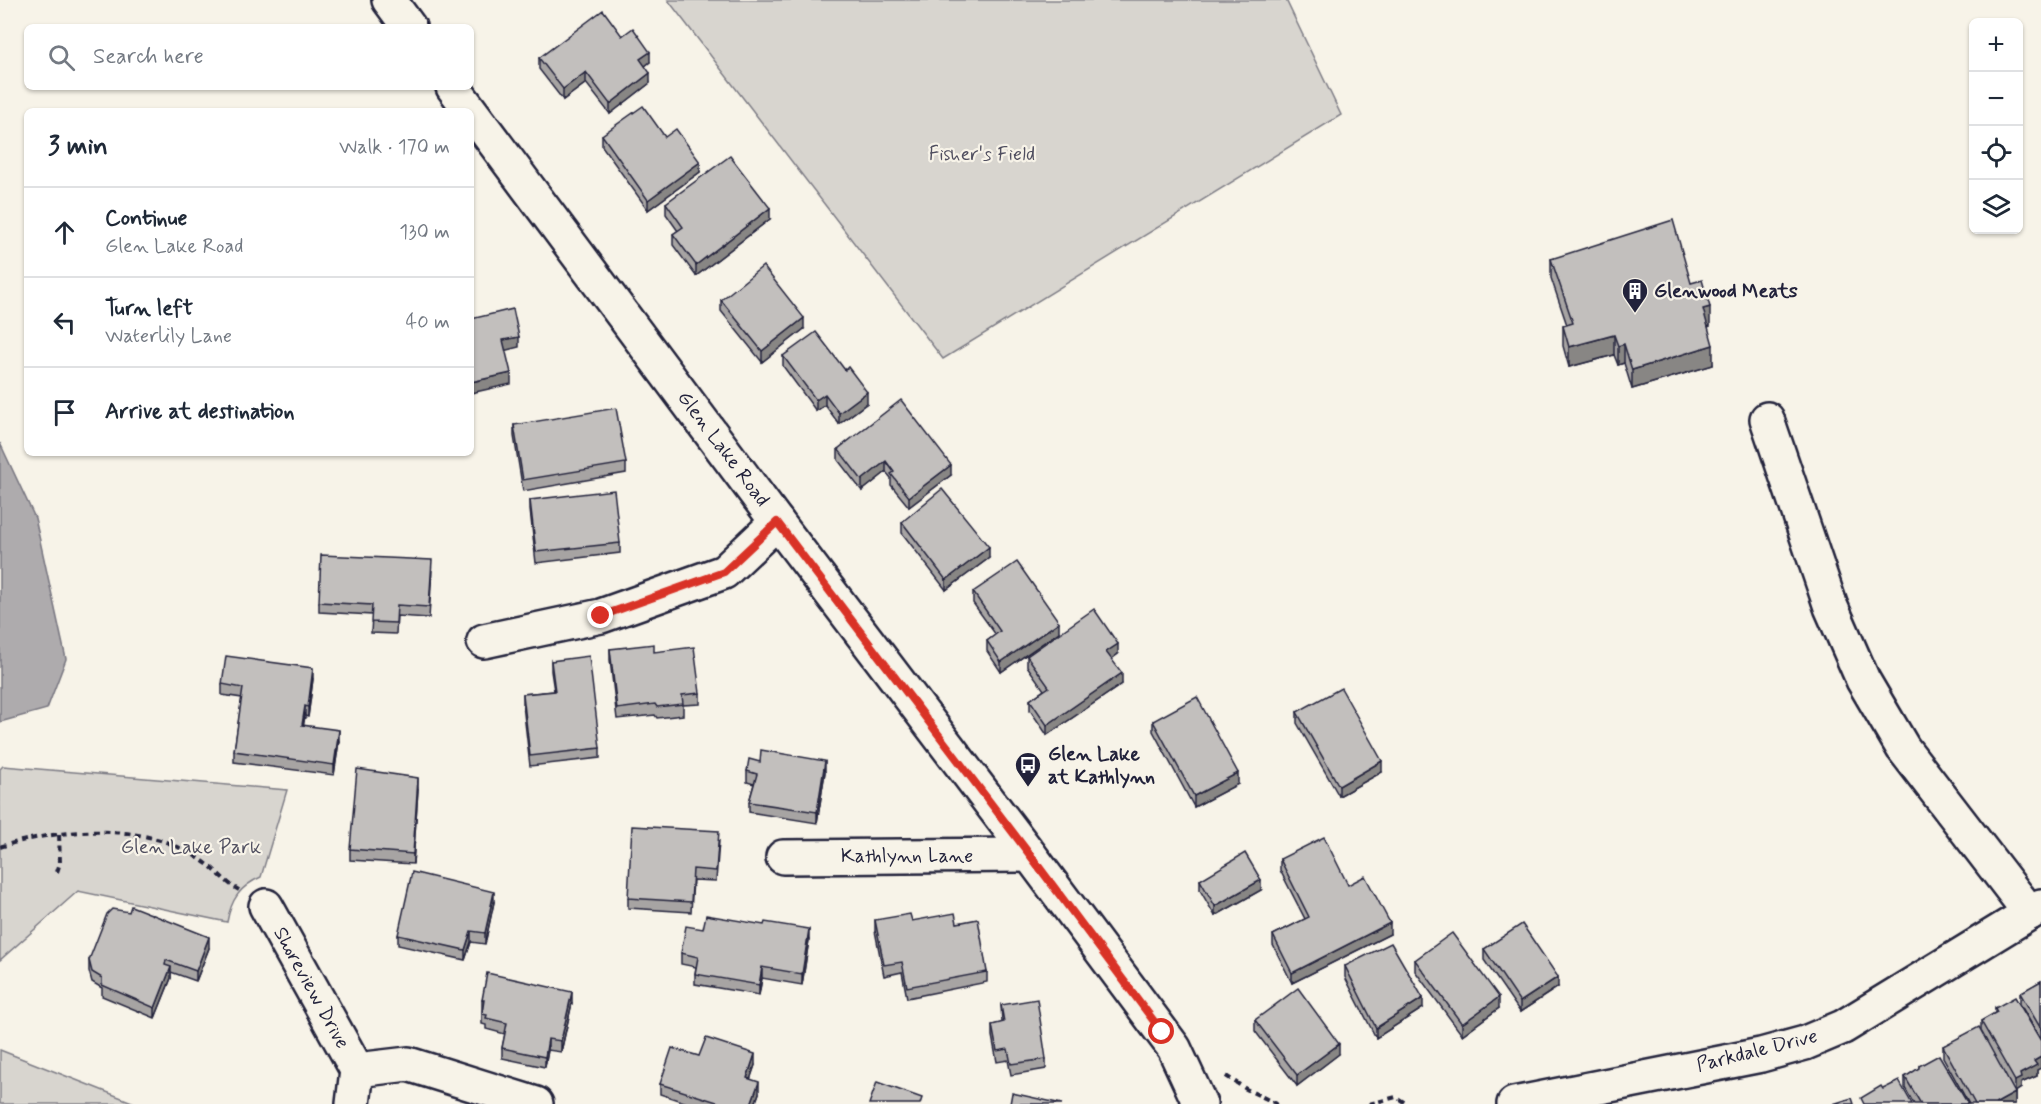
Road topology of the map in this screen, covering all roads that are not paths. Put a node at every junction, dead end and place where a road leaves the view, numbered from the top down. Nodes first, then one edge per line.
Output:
1 (389, 0) edge
2 (407, 24) edge
3 (455, 90) edge
4 (469, 108) edge
5 (474, 115) edge
6 (1767, 419) dead end
7 (777, 522) junction
8 (484, 641) dead end
9 (1030, 855) junction
10 (783, 857) dead end
11 (266, 906) road end
12 (2035, 910) edge
13 (357, 1070) junction
14 (353, 1104) edge
15 (536, 1104) edge
16 (1200, 1104) edge
17 (1514, 1104) edge

1 - 2 street
3 - 4 street, Glen Lake Road
5 - 7 street, Glen Lake Road
6 - 12 street
7 - 8 street
7 - 9 street, Glen Lake Road
9 - 10 street, Kathlynn Lane
9 - 16 street, Glen Lake Road
11 - 13 street, Shoreview Drive
12 - 17 street, Parkdale Drive
13 - 14 street, Shoreview Drive
13 - 15 street, Shoreview Drive

